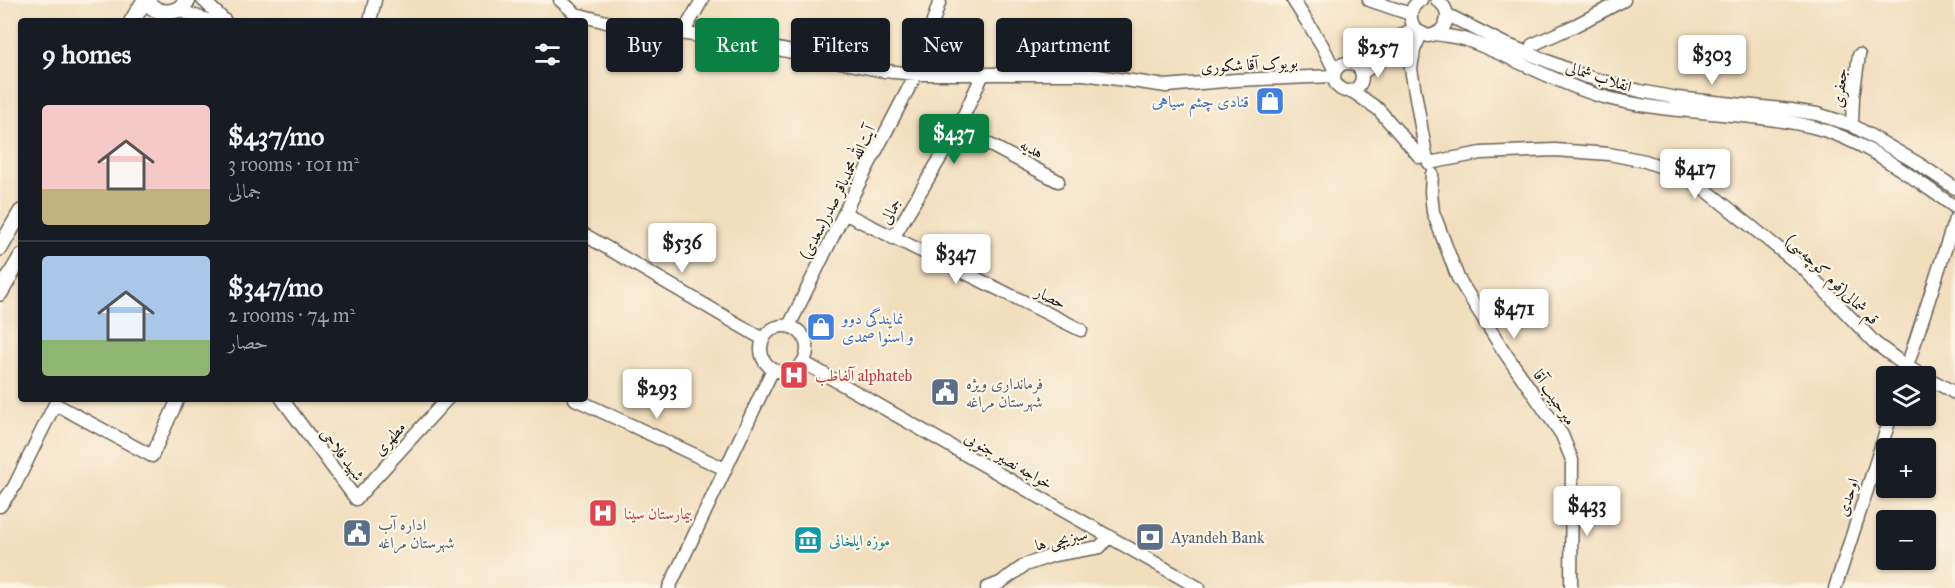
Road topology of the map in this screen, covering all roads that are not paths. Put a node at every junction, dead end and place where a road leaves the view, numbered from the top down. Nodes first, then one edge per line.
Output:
1 (145, 0) edge
2 (202, 0) edge
3 (375, 0) edge
4 (560, 0) edge
5 (702, 0) edge
6 (940, 0) edge
7 (1293, 0) edge
8 (1369, 0) edge
9 (1419, 0) edge
10 (1624, 0) edge
11 (1439, 1) edge
12 (172, 11) edge
13 (1410, 14) junction
14 (1448, 15) junction
15 (134, 18) edge
16 (199, 18) edge
17 (222, 18) edge
18 (371, 18) edge
19 (606, 22) edge
20 (1417, 31) junction
21 (683, 33) joint
22 (1436, 34) junction
23 (1529, 53) junction
24 (1859, 55) dead end
25 (1360, 69) junction
26 (916, 74) junction
27 (1334, 74) junction
28 (983, 75) junction
29 (1352, 91) junction
30 (1852, 125) junction
31 (958, 128) junction
32 (1919, 164) junction
33 (1427, 165) junction
34 (1911, 176) junction
35 (1058, 181) dead end
36 (1955, 188) edge
37 (1955, 207) edge
38 (844, 213) junction
39 (18, 217) edge
40 (1955, 219) edge
41 (893, 238) junction
42 (588, 241) edge
43 (0, 249) edge
44 (18, 262) edge
45 (0, 293) edge
46 (789, 326) junction
47 (1082, 330) dead end
48 (763, 339) junction
49 (803, 362) junction
50 (1899, 366) edge
51 (1907, 366) edge
52 (773, 369) junction
53 (1936, 383) edge
54 (1955, 393) edge
55 (177, 402) edge
56 (284, 402) edge
57 (444, 402) edge
58 (581, 402) edge
59 (1888, 426) edge
60 (725, 469) junction
61 (356, 499) joint
62 (0, 506) edge
63 (1109, 536) junction
64 (669, 588) edge
65 (987, 588) edge
66 (1199, 588) edge
67 (1571, 588) edge
68 (1835, 588) edge

1 - 12 main road
1 - 15 main road
2 - 17 street
3 - 18 street
4 - 19 street, بویوک آقا شکوری
5 - 21 street
6 - 26 street, آیت‌الله محمدباقر صدر(سعدی)
7 - 27 street
8 - 13 street
9 - 13 street
10 - 23 street
11 - 14 street
12 - 16 street
13 - 20 street
14 - 22 street
14 - 23 street, انقلاب شمالی
20 - 22 street, انقلاب شمالی
20 - 25 street
20 - 33 street, میرحبیب آقا
21 - 26 street, بویوک آقا شکوری
22 - 34 street, انقلاب شمالی
23 - 30 street, انقلاب شمالی
24 - 30 street, جعفری
25 - 27 street
25 - 29 street
26 - 28 street, بویوک آقا شکوری
26 - 38 street, آیت‌الله محمدباقر صدر(سعدی)
27 - 28 street, بویوک آقا شکوری
27 - 29 street
28 - 31 street, جمالی
29 - 33 street
30 - 32 street, انقلاب شمالی
31 - 35 street, هدیه
31 - 41 street, جمالی
32 - 34 street
32 - 36 street, انقلاب شمالی
33 - 50 street, قم شمالی(قوم کوچه‌سی)
33 - 67 street, میرحبیب آقا
34 - 37 street, انقلاب شمالی
38 - 41 street, حصار
38 - 46 street, آیت‌الله محمدباقر صدر(سعدی)
39 - 43 main road
40 - 51 street
41 - 47 street, حصار
42 - 48 street
44 - 45 main road
46 - 48 street
46 - 49 street
48 - 52 street
49 - 52 street
49 - 63 street, خواجه نصیر جنوبی
52 - 60 street
53 - 54 street, قم شمالی(قوم کوچه‌سی)
55 - 62 street
56 - 61 street, شهید فلاحی
57 - 61 street, مطهری
58 - 60 street
59 - 68 street, اوحدی
60 - 64 street
63 - 65 street, سبزیچی ها
63 - 66 street, خواجه نصیر جنوبی

